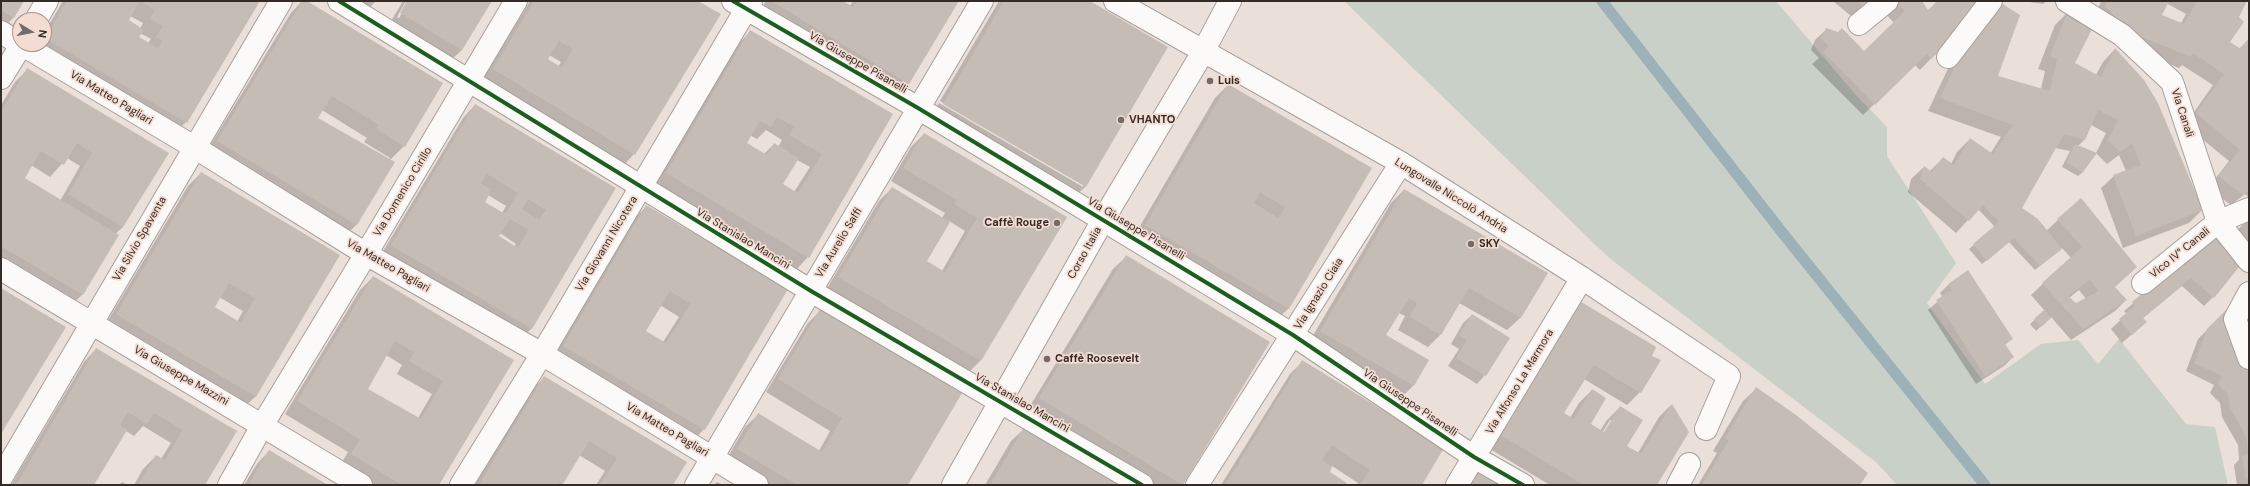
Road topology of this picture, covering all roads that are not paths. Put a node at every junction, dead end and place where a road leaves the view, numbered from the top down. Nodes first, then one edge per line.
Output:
1 (47, 1) edge
2 (281, 1) edge
3 (338, 1) edge
4 (516, 1) edge
5 (982, 1) edge
6 (1115, 1) edge
7 (1230, 1) edge
8 (1887, 1) edge
9 (1991, 1) edge
10 (2067, 1) edge
11 (744, 4) edge
12 (41, 12) edge
13 (1859, 24) dead end
14 (1, 32) edge
15 (12, 39) edge
16 (16, 52) edge
17 (34, 52) edge
18 (1203, 52) junction
19 (1948, 56) dead end
20 (1, 78) edge
21 (468, 82) junction
22 (918, 108) junction
23 (194, 147) junction
24 (1401, 163) junction
25 (641, 188) junction
26 (2249, 209) edge
27 (1103, 220) junction
28 (2218, 222) junction
29 (366, 254) junction
30 (2249, 261) edge
31 (1, 269) edge
32 (1582, 278) junction
33 (2143, 283) dead end
34 (811, 291) junction
35 (2249, 293) edge
36 (91, 323) junction
37 (1293, 335) junction
38 (542, 354) junction
39 (2249, 358) edge
40 (1002, 402) junction
41 (263, 424) junction
42 (1706, 429) dead end
43 (1474, 457) junction
44 (712, 458) junction
45 (1689, 464) dead end
46 (1, 478) edge
47 (229, 485) edge
48 (361, 485) edge
49 (461, 485) edge
50 (696, 485) edge
51 (757, 485) edge
52 (953, 485) edge
53 (1142, 485) edge
54 (1197, 485) edge
55 (1457, 485) edge
56 (1522, 485) edge
57 (1678, 485) edge

1 - 12 street
2 - 23 street, Via Silvio Spaventa
3 - 21 street, Via Stanislao Mancini
4 - 21 street, Via Domenico Cirillo
5 - 22 street, Via Aurelio Saffi
6 - 18 street, Lungovalle Niccolò Andria
7 - 18 street, Corso Italia
8 - 13 street
9 - 19 street
10 - 28 street, Via Canali
11 - 22 street, Via Giuseppe Pisanelli
11 - 25 street, Via Giovanni Nicotera
14 - 15 street, Via Matteo Pagliari
16 - 20 street
17 - 23 street, Via Matteo Pagliari
18 - 24 street, Lungovalle Niccolò Andria
18 - 27 street, Corso Italia
21 - 25 street, Via Stanislao Mancini
21 - 29 street, Via Domenico Cirillo
22 - 27 street, Via Giuseppe Pisanelli
22 - 34 street, Via Aurelio Saffi
23 - 29 street, Via Matteo Pagliari
23 - 36 street, Via Silvio Spaventa
24 - 32 street, Lungovalle Niccolò Andria
24 - 37 street, Via Ignazio Ciaia
25 - 34 street, Via Stanislao Mancini
25 - 38 street, Via Giovanni Nicotera
26 - 28 street, Vico IV° Canali
27 - 37 street, Via Giuseppe Pisanelli
27 - 40 street, Corso Italia
28 - 30 street, Via Canali
28 - 33 street, Vico IV° Canali
29 - 38 street, Via Matteo Pagliari
29 - 41 street, Via Domenico Cirillo
31 - 36 street, Via Giuseppe Mazzini
32 - 42 street, Lungovalle Niccolò Andria
32 - 43 street, Via Alfonso La Marmora
34 - 40 street, Via Stanislao Mancini
34 - 44 street, Via Aurelio Saffi
35 - 39 street
36 - 41 street, Via Giuseppe Mazzini
36 - 46 street, Via Silvio Spaventa
37 - 43 street, Via Giuseppe Pisanelli
37 - 54 street, Via Ignazio Ciaia
38 - 44 street, Via Matteo Pagliari
38 - 49 street, Via Giovanni Nicotera
40 - 52 street, Corso Italia
40 - 53 street, Via Stanislao Mancini
41 - 47 street, Via Domenico Cirillo
41 - 48 street, Via Giuseppe Mazzini
43 - 55 street, Via Alfonso La Marmora
43 - 56 street, Via Giuseppe Pisanelli
44 - 50 street, Via Aurelio Saffi
44 - 51 street, Via Matteo Pagliari
45 - 57 street

